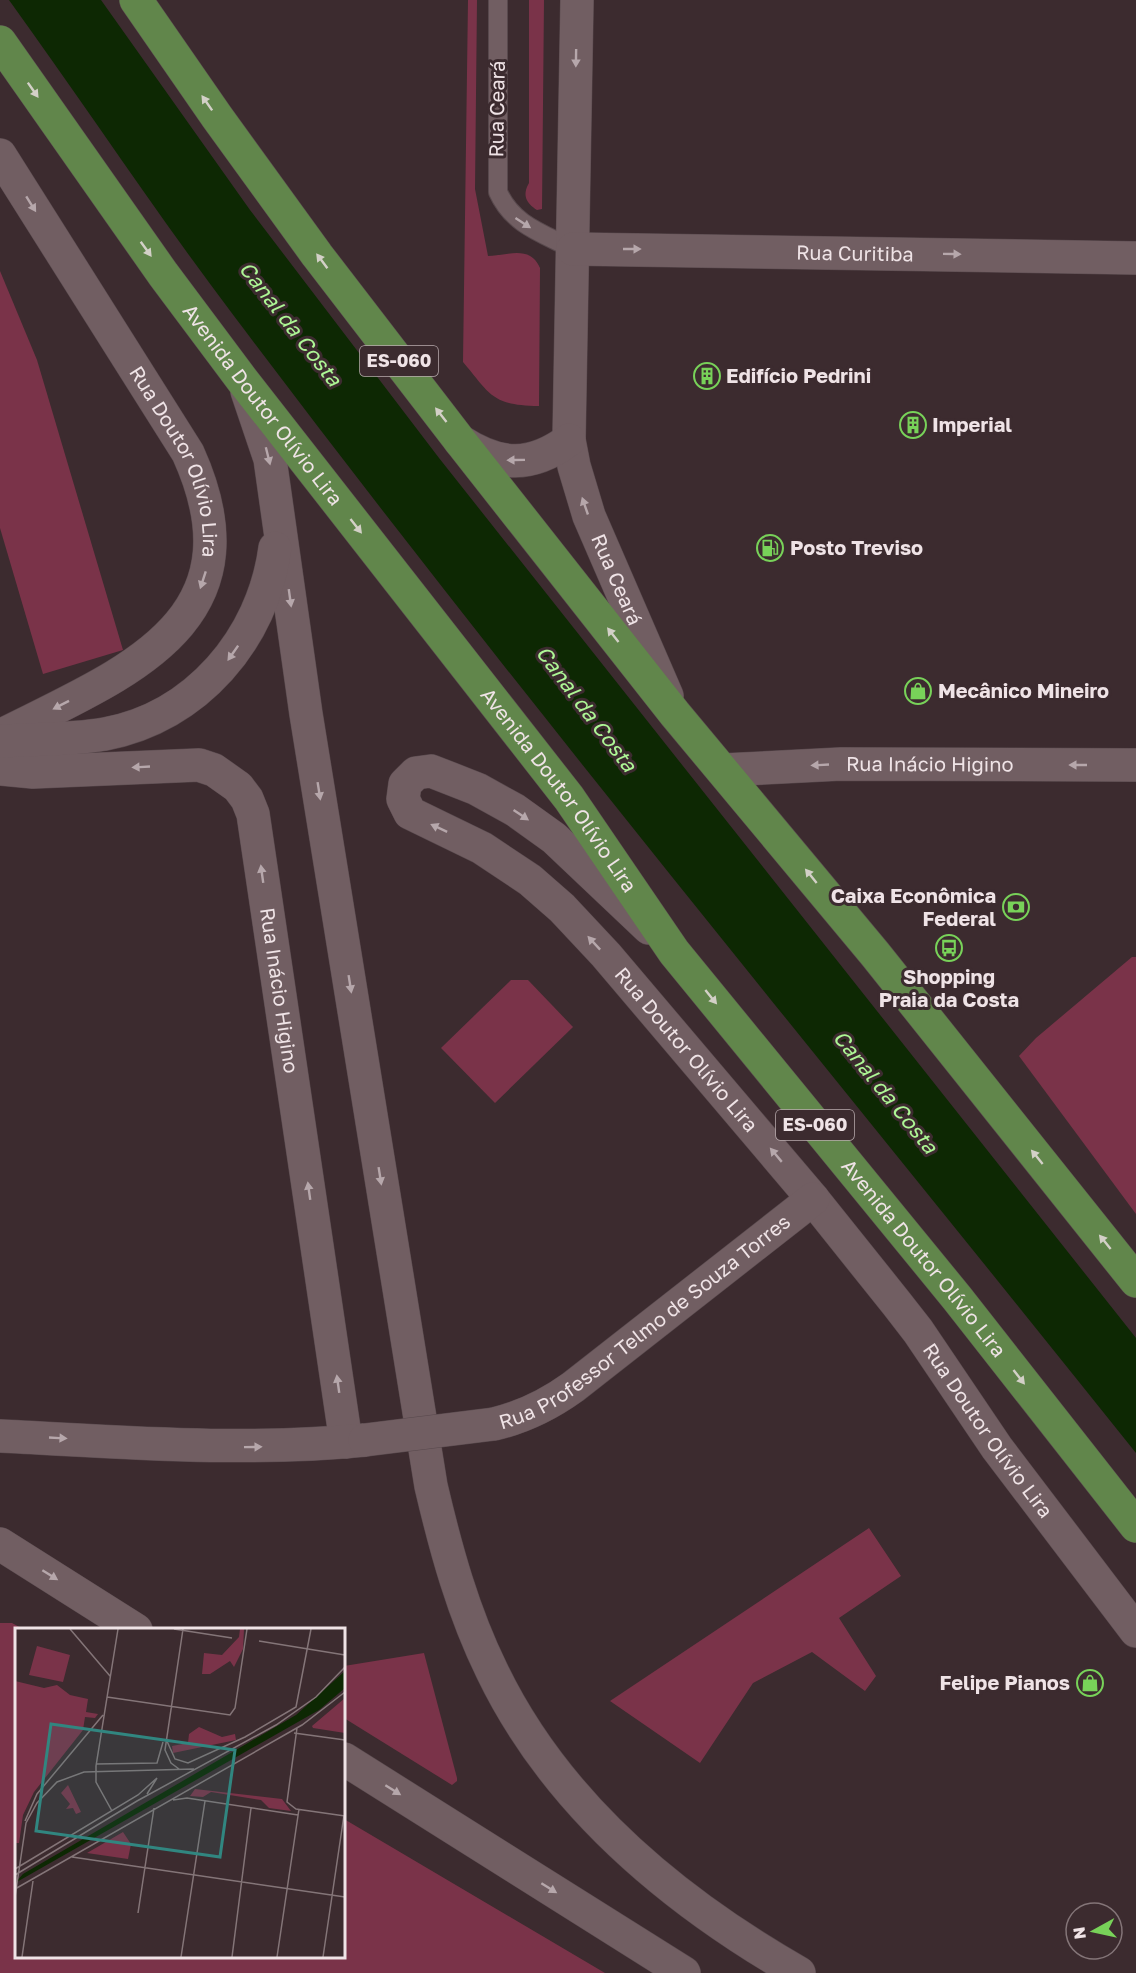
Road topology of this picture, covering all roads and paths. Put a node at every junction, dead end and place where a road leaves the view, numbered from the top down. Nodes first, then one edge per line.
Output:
1 (135, 0) edge
2 (498, 0) edge
3 (577, 0) edge
4 (0, 42) edge
5 (0, 155) edge
6 (573, 249) junction
7 (1136, 258) edge
8 (243, 381) junction
9 (569, 440) junction
10 (460, 441) junction
11 (276, 499) junction
12 (675, 714) junction
13 (0, 735) edge
14 (0, 741) edge
15 (1136, 765) edge
16 (0, 769) edge
17 (723, 770) junction
18 (674, 952) junction
19 (813, 1199) junction
20 (1136, 1281) edge
21 (0, 1436) edge
22 (355, 1441) junction
23 (1136, 1526) edge
24 (0, 1544) edge
25 (134, 1628) edge
26 (1136, 1631) edge
27 (345, 1760) edge
28 (684, 1973) edge
29 (799, 1973) edge

10 -> 1 main road, ES-060
2 -> 6 lane, Rua Ceará
3 -> 6 street, Rua Ceará
4 -> 8 main road, Avenida Doutor Olívio Lira / ES-060
5 -> 13 street, Rua Doutor Olívio Lira
6 -> 7 street, Rua Curitiba
6 - 9 street, Rua Ceará
8 -> 11 street
8 -> 18 main road, Avenida Doutor Olívio Lira / ES-060
9 -> 10 street
12 -> 9 street, Rua Ceará
12 -> 10 main road, ES-060
11 -> 14 street
11 -> 29 street
12 - 17 main road, ES-060
15 -> 17 street, Rua Inácio Higino
22 -> 16 street, Rua Inácio Higino
20 -> 17 main road, ES-060
19 -> 18 street, Rua Doutor Olívio Lira
18 -> 23 main road, Avenida Doutor Olívio Lira / ES-060
19 - 22 street, Rua Professor Telmo de Souza Torres, bridge
19 - 26 street, Rua Doutor Olívio Lira
21 -> 22 street, Rua Professor Telmo de Souza Torres
24 -> 25 street
27 -> 28 street

